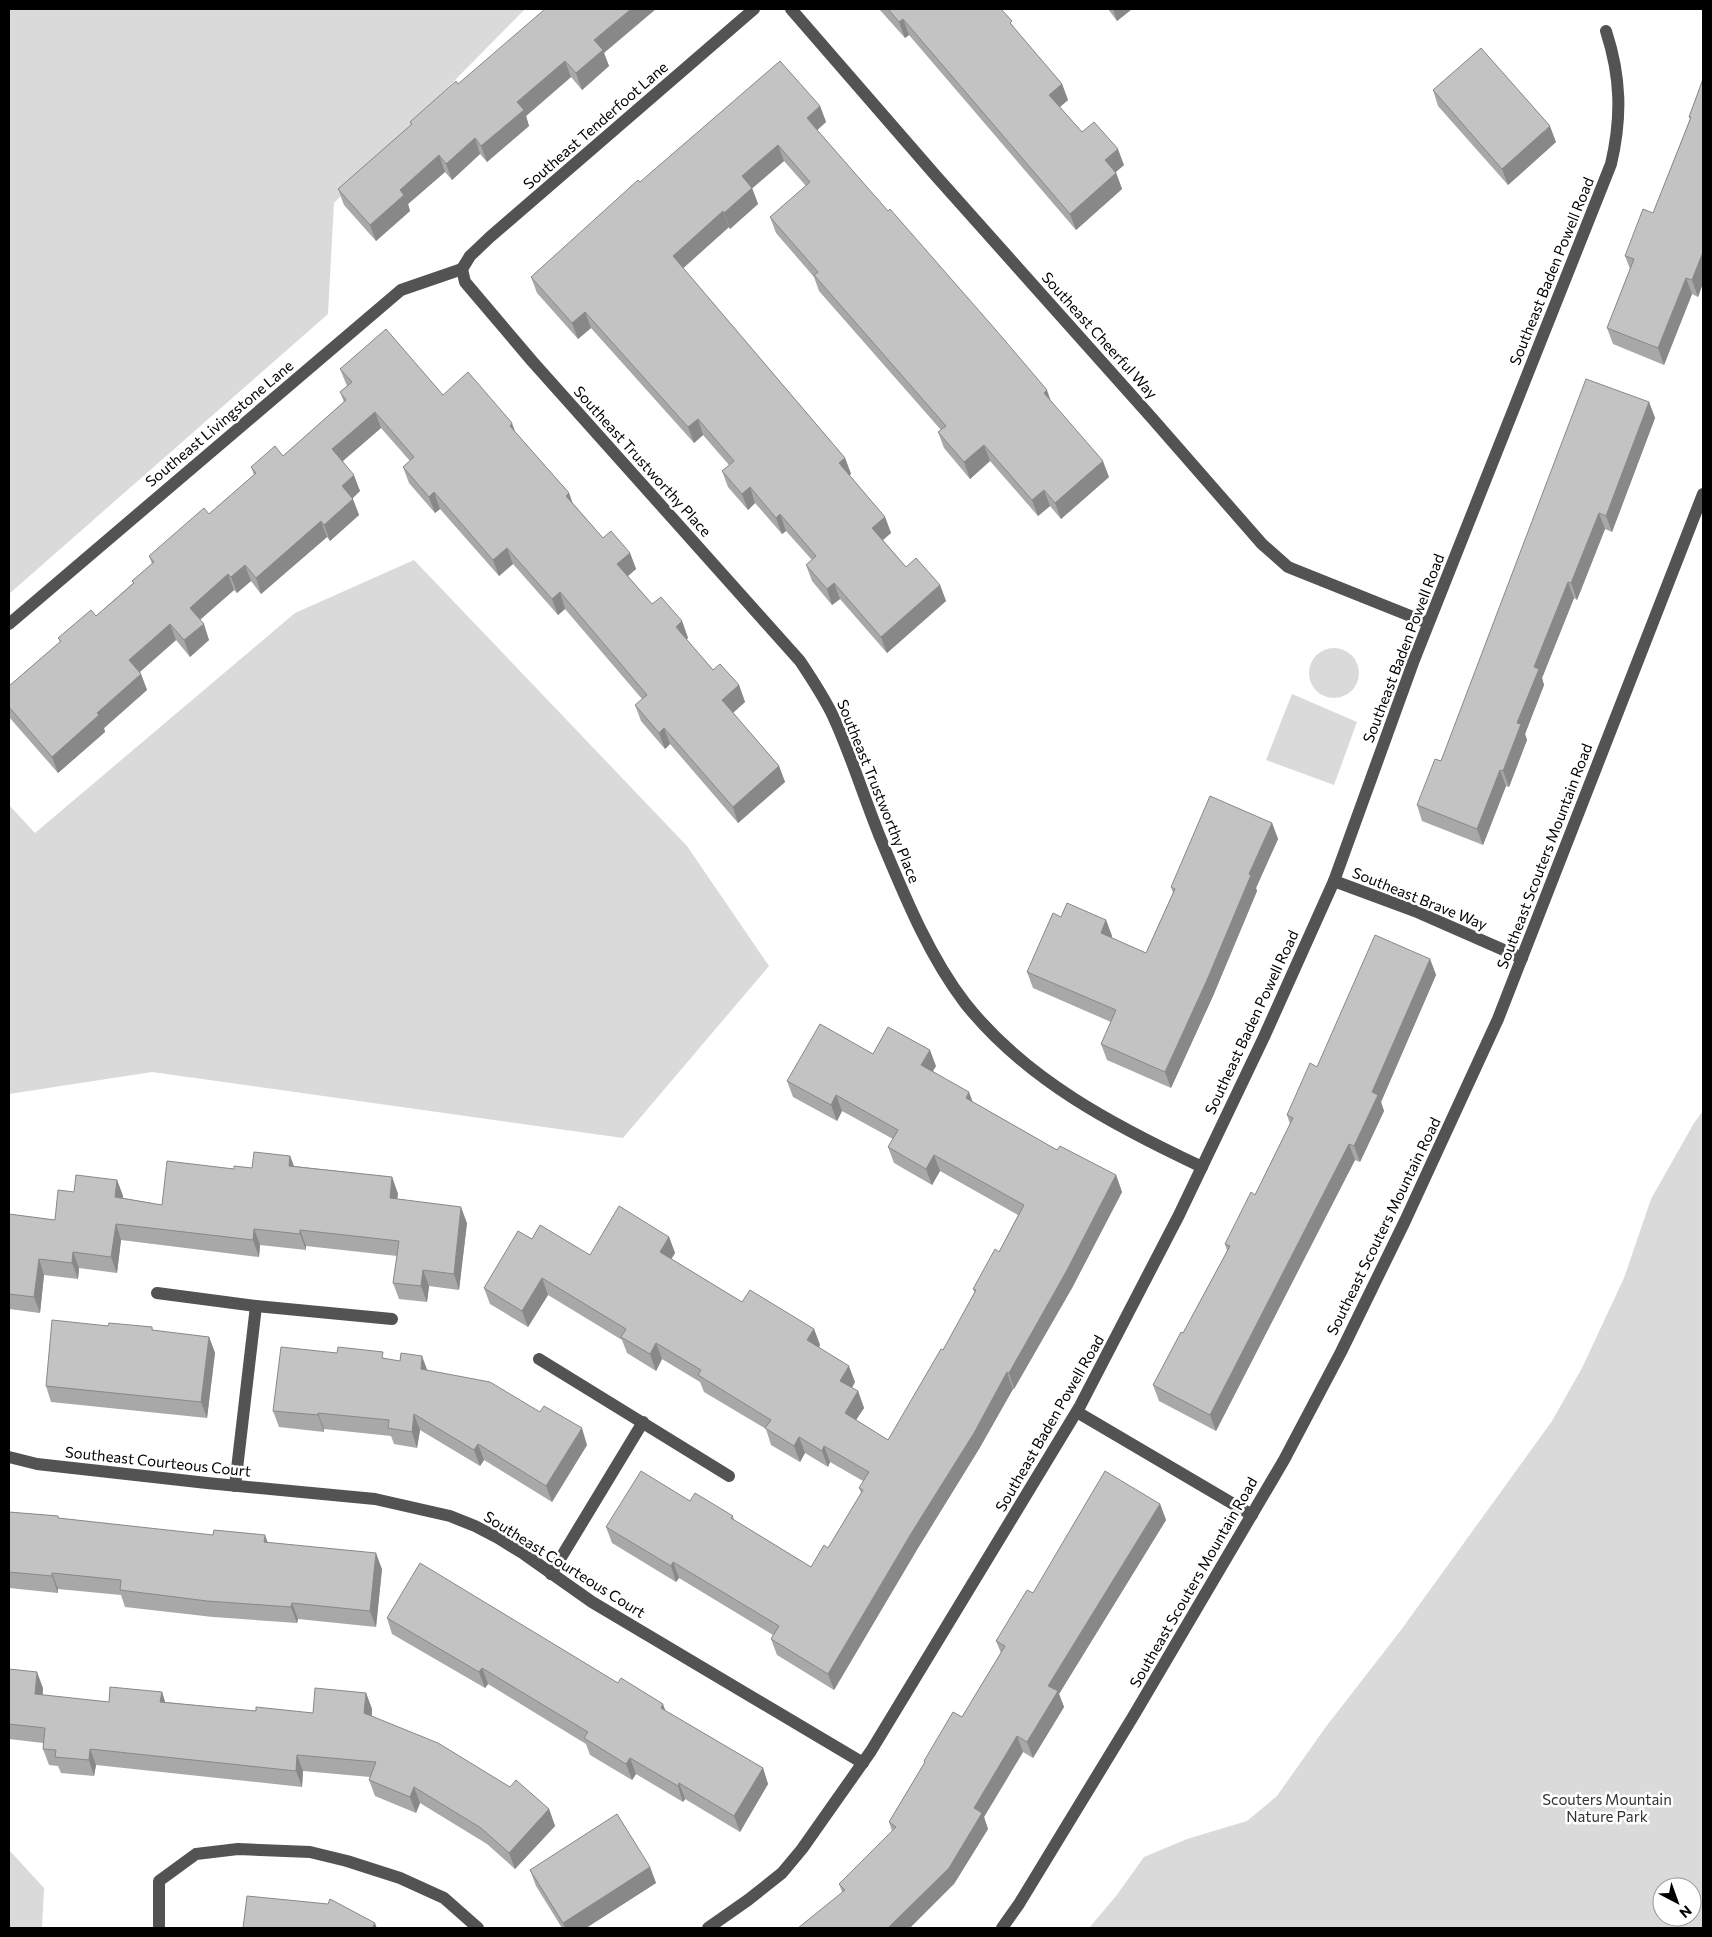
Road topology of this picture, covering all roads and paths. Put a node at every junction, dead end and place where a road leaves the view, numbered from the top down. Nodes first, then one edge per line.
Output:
1 (754, 9) edge
2 (792, 9) edge
3 (1606, 31) dead end
4 (462, 269) junction
5 (1703, 494) edge
6 (1428, 623) junction
7 (9, 624) edge
8 (1334, 881) junction
9 (1522, 958) junction
10 (1202, 1168) junction
11 (157, 1293) dead end
12 (256, 1306) junction
13 (392, 1319) dead end
14 (539, 1360) dead end
15 (1077, 1412) junction
16 (643, 1422) junction
17 (9, 1458) edge
18 (729, 1476) dead end
19 (235, 1486) junction
20 (1252, 1514) junction
21 (551, 1574) junction
22 (863, 1763) junction
23 (160, 1928) edge
24 (478, 1928) edge
25 (708, 1928) edge
26 (1002, 1928) edge

1 - 4 street, Southeast Tenderfoot Lane
2 - 6 street, Southeast Cheerful Way
3 - 6 street, Southeast Baden Powell Road
4 - 7 street, Southeast Livingstone Lane
4 - 10 street, Southeast Trustworthy Place
5 - 9 street, Southeast Scouters Mountain Road
6 - 8 street, Southeast Baden Powell Road
8 - 9 street, Southeast Brave Way
8 - 10 street, Southeast Baden Powell Road
9 - 20 street, Southeast Scouters Mountain Road
10 - 15 street, Southeast Baden Powell Road
11 - 12 street
12 - 13 street
12 - 19 street
14 - 16 street
15 - 20 street
15 - 22 street, Southeast Baden Powell Road
16 - 18 street
16 - 21 street
17 - 19 street, Southeast Courteous Court
19 - 21 street, Southeast Courteous Court
20 - 26 street, Southeast Scouters Mountain Road
21 - 22 street, Southeast Courteous Court
22 - 25 street, Southeast Baden Powell Road
23 - 24 street

